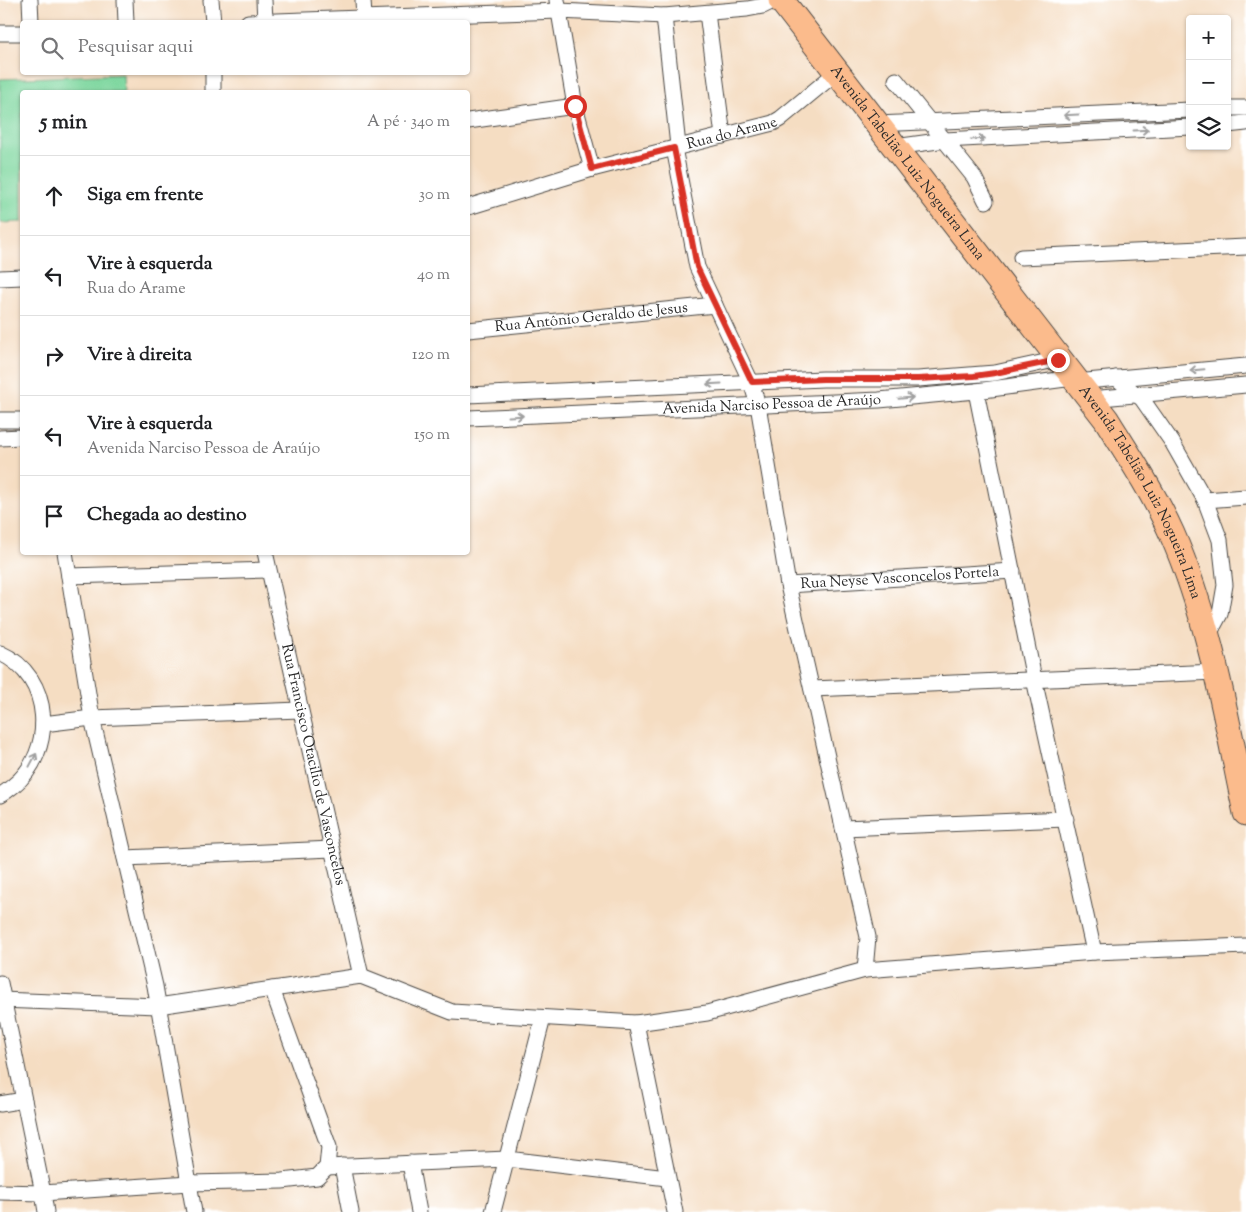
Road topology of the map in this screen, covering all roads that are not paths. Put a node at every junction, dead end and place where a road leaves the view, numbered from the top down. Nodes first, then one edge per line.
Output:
1 (30, 0) edge
2 (124, 0) edge
3 (211, 0) edge
4 (264, 0) edge
5 (363, 0) edge
6 (775, 0) edge
7 (781, 0) edge
8 (558, 5) edge
9 (707, 13) junction
10 (664, 16) junction
11 (364, 18) junction
12 (31, 20) edge
13 (126, 20) edge
14 (213, 20) edge
15 (265, 20) edge
16 (298, 20) edge
17 (0, 33) edge
18 (20, 33) edge
19 (837, 72) junction
20 (213, 75) edge
21 (896, 80) dead end
22 (212, 90) edge
23 (575, 106) junction
24 (1231, 108) edge
25 (1246, 108) edge
26 (1186, 110) edge
27 (470, 121) edge
28 (929, 122) junction
29 (1246, 123) edge
30 (877, 124) junction
31 (1231, 125) edge
32 (1186, 127) edge
33 (723, 136) junction
34 (945, 140) junction
35 (676, 147) junction
36 (895, 147) junction
37 (592, 169) junction
38 (986, 202) dead end
39 (470, 206) edge
40 (1246, 247) edge
41 (1021, 257) dead end
42 (20, 276) edge
43 (0, 278) edge
44 (715, 305) junction
45 (470, 330) edge
46 (1246, 366) edge
47 (1116, 378) junction
48 (1074, 380) junction
49 (752, 382) junction
50 (1246, 385) edge
51 (976, 391) junction
52 (470, 395) edge
53 (1136, 395) junction
54 (758, 405) junction
55 (470, 418) edge
56 (0, 420) edge
57 (20, 420) edge
58 (20, 437) edge
59 (0, 438) edge
60 (1246, 497) edge
61 (1205, 500) junction
62 (66, 555) edge
63 (266, 555) edge
64 (268, 570) junction
65 (1013, 571) junction
66 (70, 576) junction
67 (788, 585) junction
68 (1207, 638) junction
69 (0, 653) edge
70 (1216, 672) junction
71 (1034, 679) junction
72 (812, 689) junction
73 (300, 710) junction
74 (92, 718) junction
75 (43, 724) junction
76 (0, 795) edge
77 (1246, 813) edge
78 (1066, 819) junction
79 (843, 828) junction
80 (332, 849) junction
81 (125, 858) junction
82 (1246, 946) edge
83 (1094, 952) junction
84 (865, 970) junction
85 (361, 976) junction
86 (0, 983) edge
87 (272, 989) junction
88 (2, 1000) edge
89 (158, 1006) junction
90 (543, 1018) junction
91 (636, 1023) junction
92 (24, 1100) junction
93 (0, 1104) edge
94 (506, 1159) junction
95 (410, 1163) junction
96 (334, 1166) junction
97 (667, 1178) junction
98 (188, 1183) junction
99 (0, 1192) edge
100 (43, 1193) junction
101 (46, 1212) edge
102 (194, 1212) edge
103 (351, 1212) edge
104 (419, 1212) edge
105 (493, 1212) edge
106 (675, 1212) edge

1 - 12 street
2 - 13 street
3 - 14 street
4 - 15 street
5 - 11 street
6 - 9 street
7 - 19 highway, Avenida Tabelião Luiz Nogueira Lima
8 - 10 street
8 - 11 street
8 - 23 street
9 - 10 street
9 - 33 street
10 - 35 street
11 - 16 street
17 - 18 street
19 - 30 highway, Avenida Tabelião Luiz Nogueira Lima
19 - 33 street, Rua do Arame
20 - 22 street
21 - 28 street
23 - 27 street
23 - 37 street
24 - 25 street
26 -> 28 street
28 - 30 street
28 - 34 street
29 - 31 street
30 - 36 highway, Avenida Tabelião Luiz Nogueira Lima
34 -> 32 street
33 - 35 street, Rua do Arame
34 - 36 street
34 - 38 street
35 - 37 street, Rua do Arame
35 - 44 street
36 - 48 highway, Avenida Tabelião Luiz Nogueira Lima
37 - 39 street, Rua do Arame
40 - 41 street
42 - 43 street
44 - 45 street, Rua Antônio Geraldo de Jesus
44 - 49 street
46 -> 47 street
47 - 48 street
47 - 53 street
48 - 49 street, Avenida Narciso Pessoa de Araújo
48 - 51 street, Avenida Narciso Pessoa de Araújo
48 - 53 street
48 - 68 highway, Avenida Tabelião Luiz Nogueira Lima
49 -> 52 street, Avenida Narciso Pessoa de Araújo
49 - 54 street
50 - 53 street
54 -> 51 street, Avenida Narciso Pessoa de Araújo
51 - 65 street
53 - 61 street
55 -> 54 street, Avenida Narciso Pessoa de Araújo
54 - 67 street
56 - 57 street
58 - 59 street
60 - 61 street
61 - 68 street
62 - 66 street
63 - 64 street, Rua Francisco Otacilio de Vasconcelos
64 - 66 street
64 - 73 street, Rua Francisco Otacilio de Vasconcelos
65 - 67 street, Rua Neyse Vasconcelos Portela
65 - 71 street
66 - 74 street
67 - 72 street
68 - 70 highway, Avenida Tabelião Luiz Nogueira Lima
69 - 75 street
70 - 71 street
70 - 77 highway, Avenida Tabelião Luiz Nogueira Lima
71 - 72 street
71 - 78 street
72 - 79 street
73 - 74 street
73 - 80 street, Rua Francisco Otacilio de Vasconcelos
74 - 75 street
74 - 81 street
76 -> 75 street
78 - 79 street
78 - 83 street
79 - 84 street
80 - 81 street
80 - 85 street, Rua Francisco Otacilio de Vasconcelos
81 - 89 street
82 - 83 street
83 - 84 street
84 - 91 street
85 - 87 street
85 - 90 street
86 - 88 street
87 - 89 street
87 - 96 street
88 - 89 street
88 - 92 street
89 - 98 street
90 - 91 street
90 - 94 street
91 - 97 street
92 - 93 street
92 - 100 street
94 - 95 street
94 - 97 street
94 - 105 street
95 - 96 street
95 - 104 street
96 - 98 street
96 - 103 street
97 - 106 street
98 - 100 street
98 - 102 street
99 - 100 street
100 - 101 street

